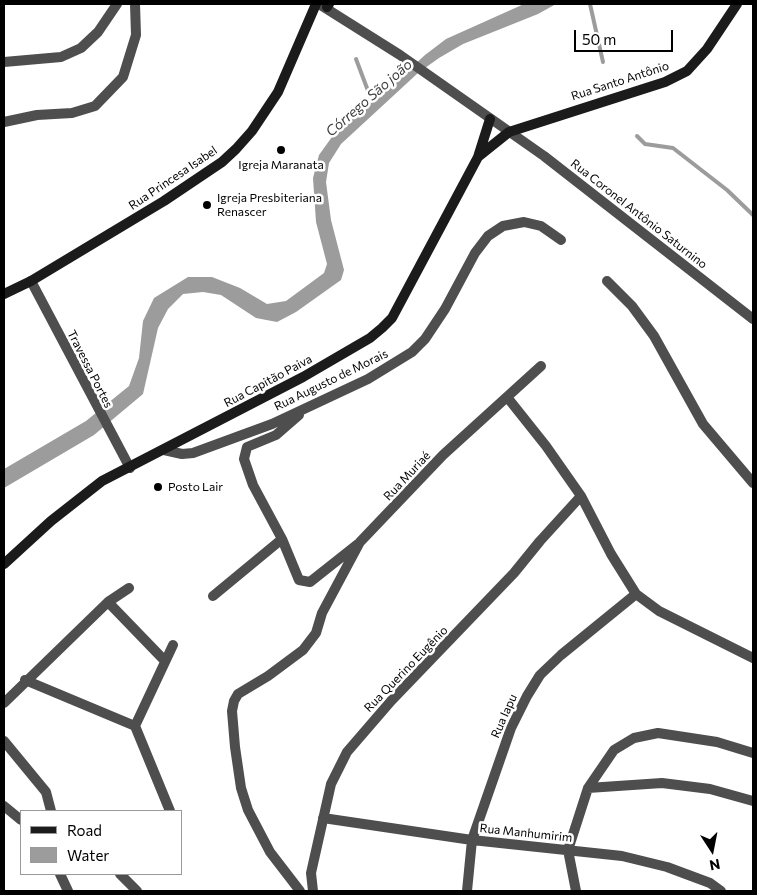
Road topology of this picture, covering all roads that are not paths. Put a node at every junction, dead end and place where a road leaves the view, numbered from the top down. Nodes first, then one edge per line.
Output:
1 (116, 4) edge
2 (135, 4) edge
3 (737, 4) edge
4 (322, 5) edge
5 (4, 62) edge
6 (490, 119) junction
7 (4, 122) edge
8 (509, 132) junction
9 (478, 157) junction
10 (561, 240) dead end
11 (31, 281) junction
12 (607, 281) dead end
13 (4, 294) edge
14 (753, 319) edge
15 (541, 366) dead end
16 (506, 397) junction
17 (308, 408) junction
18 (164, 450) junction
19 (130, 468) junction
20 (752, 480) edge
21 (581, 496) junction
22 (282, 539) junction
23 (360, 542) junction
24 (4, 564) edge
25 (129, 588) dead end
26 (636, 594) junction
27 (213, 596) dead end
28 (108, 602) junction
29 (174, 645) dead end
30 (753, 658) edge
31 (165, 661) junction
32 (25, 680) junction
33 (4, 703) edge
34 (135, 726) junction
35 (4, 741) edge
36 (753, 754) edge
37 (588, 788) junction
38 (753, 801) edge
39 (4, 806) edge
40 (50, 807) edge
41 (170, 810) edge
42 (323, 818) junction
43 (20, 819) edge
44 (472, 840) junction
45 (568, 850) junction
46 (60, 875) edge
47 (121, 875) edge
48 (68, 891) edge
49 (137, 891) edge
50 (300, 891) edge
51 (313, 891) edge
52 (467, 891) edge
53 (576, 891) edge
54 (722, 891) edge

1 - 5 street
2 - 7 street
3 - 8 main road, Rua Santo Antônio
4 - 6 street, Rua Coronel Antônio Saturnino
4 - 11 main road, Rua Princesa Isabel
6 - 8 street, Rua Coronel Antônio Saturnino
6 - 9 main road
8 - 9 main road
8 - 14 street, Rua Coronel Antônio Saturnino
9 - 18 main road, Rua Capitão Paiva
10 - 17 street, Rua Augusto de Morais
11 - 13 main road, Rua Princesa Isabel
11 - 19 street, Travessa Portes
12 - 20 street
15 - 16 street, Rua Muriaé
16 - 21 street
16 - 23 street, Rua Muriaé
17 - 18 street, Rua Augusto de Morais
17 - 22 street
18 - 19 main road, Rua Capitão Paiva
19 - 24 main road, Rua Capitão Paiva
21 - 26 street
21 - 42 street, Rua Querino Eugênio
22 - 23 street
22 - 27 street
23 - 50 street, Rua Muriaé
25 - 28 street
26 - 30 street
26 - 44 street, Rua Iapu
28 - 31 street
28 - 32 street
29 - 31 street
31 - 34 street
32 - 33 street
32 - 34 street
34 - 41 street
35 - 40 street
36 - 37 street
37 - 38 street
37 - 45 street
39 - 43 street
42 - 44 street, Rua Manhumirim
42 - 51 street, Rua Querino Eugênio
44 - 45 street, Rua Manhumirim
44 - 52 street, Rua Iapu
45 - 53 street
45 - 54 street, Rua Manhumirim
46 - 48 street
47 - 49 street

